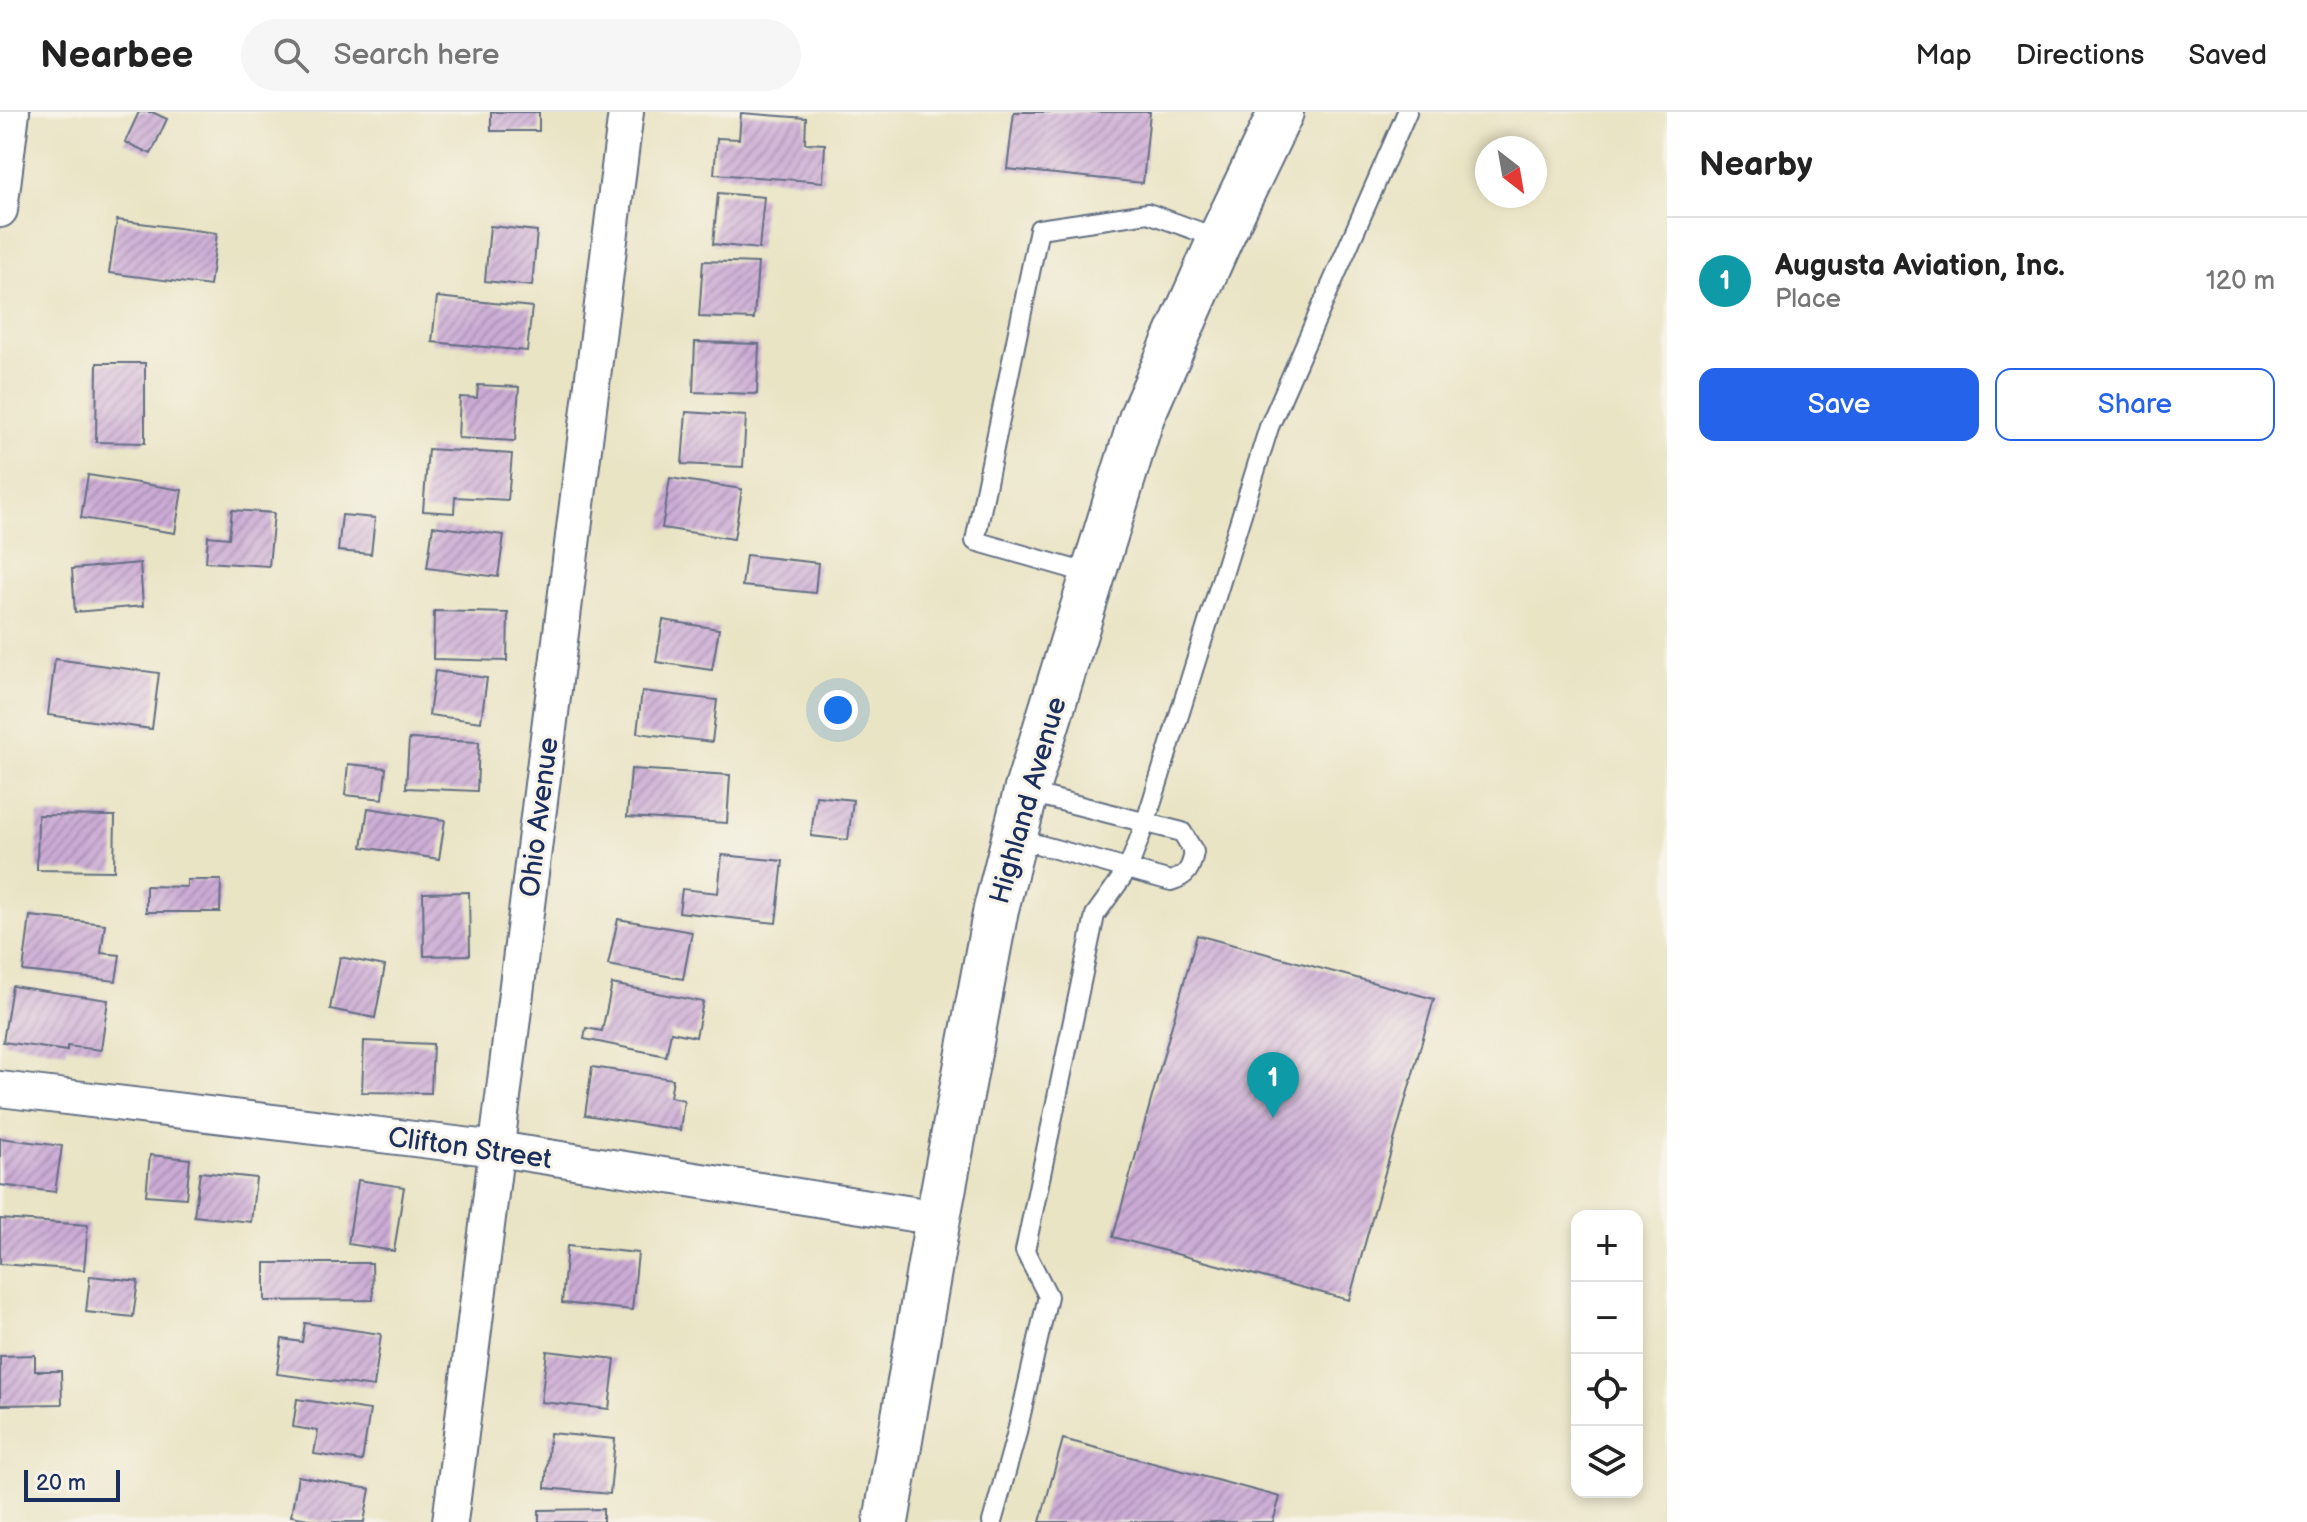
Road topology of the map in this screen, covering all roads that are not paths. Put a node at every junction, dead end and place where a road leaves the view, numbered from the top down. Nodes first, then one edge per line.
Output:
1 (12, 112) edge
2 (626, 112) edge
3 (1281, 112) edge
4 (1407, 112) edge
5 (0, 210) edge
6 (1220, 239) junction
7 (1094, 575) junction
8 (1026, 792) junction
9 (1146, 821) junction
10 (1015, 838) junction
11 (1128, 869) junction
12 (0, 1089) edge
13 (497, 1149) junction
14 (938, 1218) junction
15 (450, 1522) edge
16 (886, 1522) edge
17 (992, 1522) edge

1 - 5 street
2 - 13 street, Ohio Avenue
3 - 6 main road, Highland Avenue
4 - 9 lane
6 - 7 main road, Highland Avenue
6 - 7 lane
7 - 8 main road, Highland Avenue
8 - 9 lane
8 - 10 main road, Highland Avenue
9 - 11 lane
9 - 11 lane
10 - 11 lane
10 - 14 main road, Highland Avenue
11 - 17 lane
12 - 13 street, Clifton Street
13 - 14 street, Clifton Street
13 - 15 street, Ohio Avenue
14 - 16 main road, Highland Avenue

